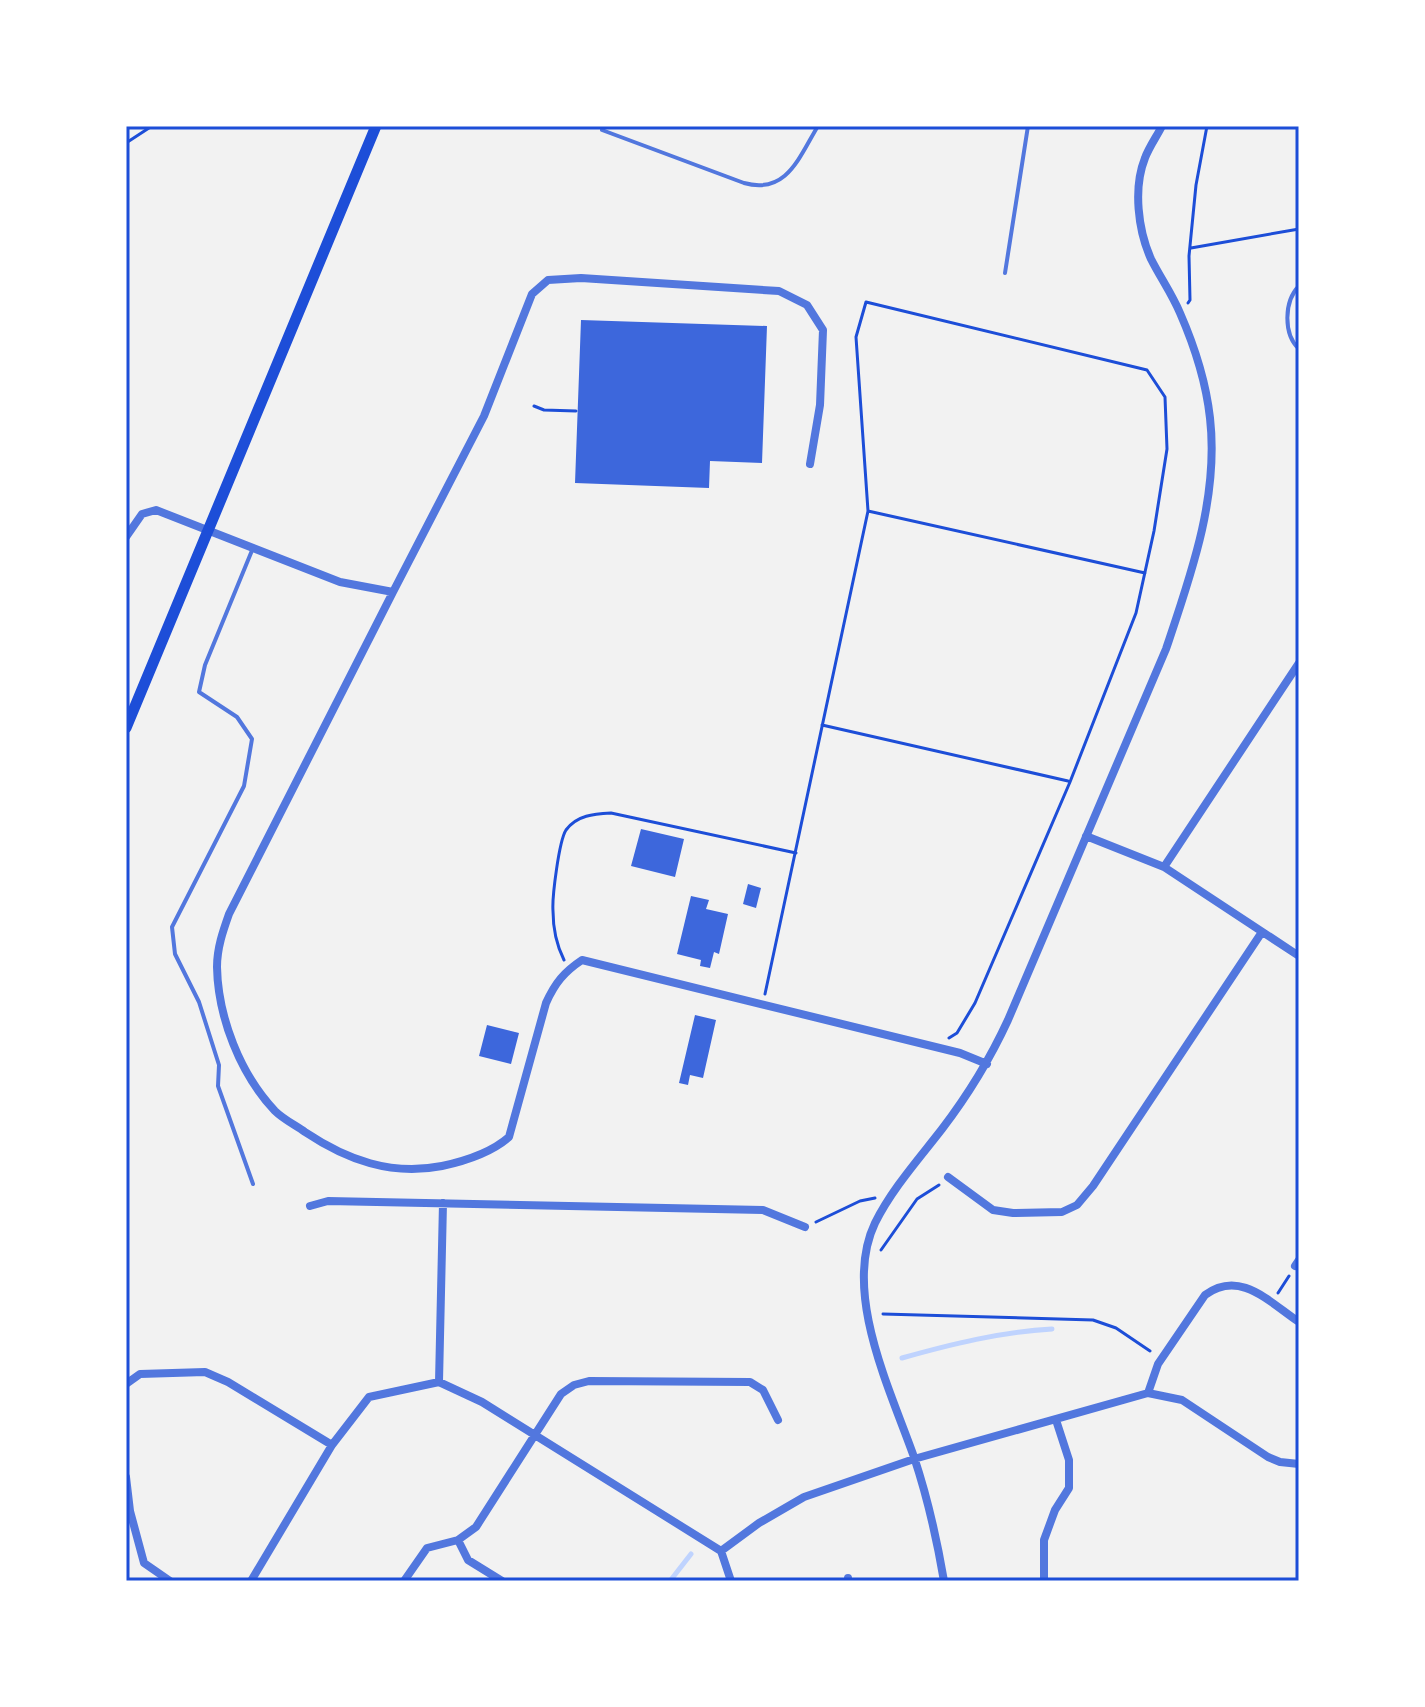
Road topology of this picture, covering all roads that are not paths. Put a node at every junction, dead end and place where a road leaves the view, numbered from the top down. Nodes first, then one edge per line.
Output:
1 (376, 126) edge
2 (818, 126) edge
3 (1028, 126) edge
4 (1162, 126) edge
5 (602, 130) dead end
6 (1005, 273) dead end
7 (1299, 286) edge
8 (1299, 349) edge
9 (810, 464) dead end
10 (208, 530) junction
11 (126, 537) edge
12 (253, 548) junction
13 (393, 592) junction
14 (1299, 663) edge
15 (126, 728) edge
16 (1086, 836) junction
17 (1164, 867) junction
18 (1262, 932) junction
19 (1299, 956) edge
20 (987, 1064) junction
21 (948, 1177) road end
22 (253, 1184) dead end
23 (443, 1203) junction
24 (310, 1206) dead end
25 (805, 1227) road end
26 (1299, 1322) edge
27 (439, 1382) junction
28 (126, 1384) edge
29 (1148, 1393) junction
30 (778, 1420) dead end
31 (1056, 1420) junction
32 (533, 1436) junction
33 (332, 1445) junction
34 (914, 1459) junction
35 (1299, 1464) edge
36 (126, 1477) edge
37 (458, 1540) junction
38 (721, 1551) junction
39 (170, 1581) edge
40 (251, 1581) edge
41 (404, 1581) edge
42 (502, 1581) edge
43 (731, 1581) edge
44 (944, 1581) edge
45 (1044, 1581) edge

1 - 10 main road
2 - 5 lane
3 - 6 lane
4 - 16 street
7 - 8 lane
9 - 13 street
10 - 11 street
10 - 12 street
10 - 15 main road
12 - 13 street
12 - 22 lane
13 - 20 street
14 - 17 street
16 - 17 street
16 - 20 street
17 - 18 street
18 - 19 street
18 - 21 street
20 - 34 street
23 - 24 street
23 - 25 street
23 - 27 street
26 - 29 street
27 - 32 street
27 - 33 street
28 - 33 street
29 - 31 street
29 - 35 street
30 - 32 street
31 - 34 street
31 - 45 street
32 - 37 street
32 - 38 street
33 - 40 street
34 - 38 street
34 - 44 street
36 - 39 street
37 - 41 street
37 - 42 street
38 - 43 street

